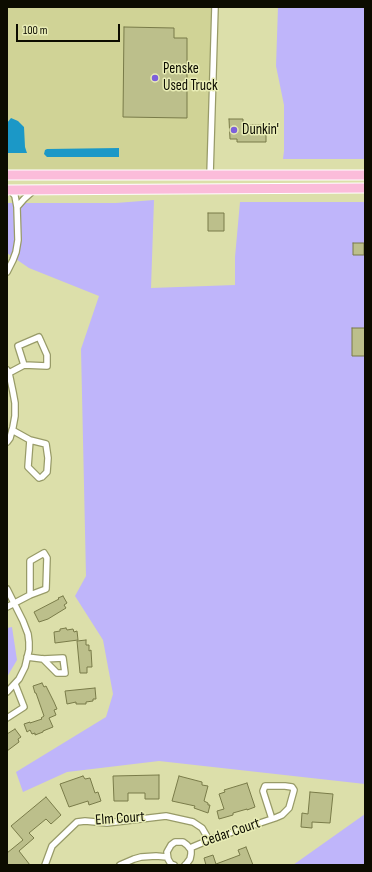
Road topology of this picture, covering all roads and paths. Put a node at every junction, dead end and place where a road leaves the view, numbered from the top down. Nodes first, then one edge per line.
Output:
1 (215, 7) edge
2 (7, 175) edge
3 (210, 175) junction
4 (365, 175) edge
5 (365, 188) edge
6 (8, 190) edge
7 (34, 190) junction
8 (17, 207) junction
9 (7, 272) edge
10 (24, 365) junction
11 (8, 371) edge
12 (12, 430) junction
13 (30, 440) junction
14 (7, 442) edge
15 (7, 589) edge
16 (30, 595) junction
17 (14, 604) junction
18 (7, 607) edge
19 (27, 657) junction
20 (43, 659) dead end
21 (15, 684) junction
22 (7, 692) edge
23 (7, 718) edge
24 (272, 819) junction
25 (209, 840) junction
26 (190, 848) junction
27 (167, 857) junction
28 (45, 865) edge
29 (120, 865) edge
30 (174, 865) edge
31 (184, 865) edge

1 - 3 street
2 - 3 highway
3 - 4 highway
5 - 7 highway
6 - 7 highway
6 - 8 street
7 - 8 street
8 - 9 street
10 - 10 street
10 - 11 street
11 - 12 street
12 - 13 street
12 - 14 street
13 - 13 street
15 - 17 street
16 - 16 street
16 - 17 street
17 - 18 street
17 - 19 street
19 - 20 street
19 - 21 street
21 - 22 street
21 - 23 street
24 - 24 street, Cedar Court
24 - 25 street, Cedar Court
25 - 26 street, Cedar Court
25 - 28 street, Elm Court
26 - 27 street
26 - 31 street
27 - 29 street
27 - 30 street

